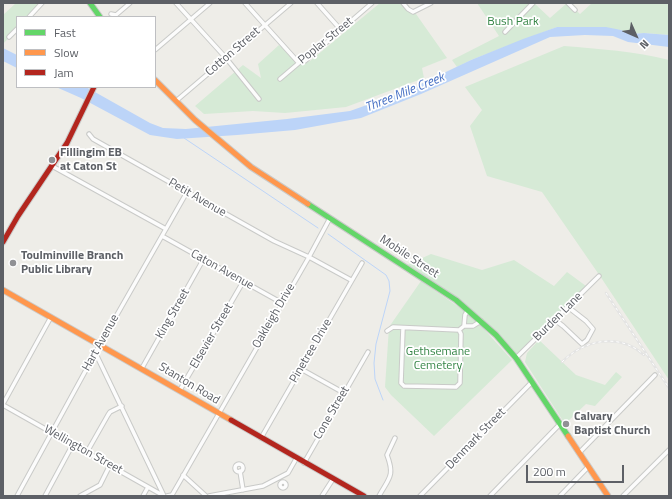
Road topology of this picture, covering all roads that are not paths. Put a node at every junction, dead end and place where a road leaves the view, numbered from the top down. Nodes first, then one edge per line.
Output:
1 (42, 3) edge
2 (90, 3) edge
3 (130, 3) edge
4 (176, 3) edge
5 (210, 3) edge
6 (245, 3) edge
7 (291, 3) edge
8 (316, 3) edge
9 (372, 3) edge
10 (403, 3) edge
11 (431, 3) edge
12 (533, 3) edge
13 (568, 3) edge
14 (575, 10) dead end
15 (32, 13) junction
16 (111, 14) dead end
17 (30, 16) edge
18 (34, 16) edge
19 (99, 16) edge
20 (191, 19) junction
21 (265, 25) junction
22 (16, 30) edge
23 (341, 30) junction
24 (505, 32) dead end
25 (9, 37) dead end
26 (156, 49) edge
27 (226, 58) junction
28 (300, 62) junction
29 (280, 79) dead end
30 (156, 81) edge
31 (94, 88) edge
32 (260, 99) dead end
33 (176, 101) junction
34 (89, 134) dead end
35 (52, 166) junction
36 (187, 192) junction
37 (330, 218) junction
38 (166, 229) junction
39 (162, 236) junction
40 (3, 242) edge
41 (308, 257) junction
42 (204, 260) junction
43 (362, 264) dead end
44 (599, 276) dead end
45 (351, 280) junction
46 (243, 282) junction
47 (4, 292) edge
48 (282, 303) junction
49 (568, 307) junction
50 (468, 310) junction
51 (51, 317) junction
52 (555, 320) junction
53 (481, 321) junction
54 (464, 326) junction
55 (403, 328) junction
56 (459, 330) junction
57 (387, 331) dead end
58 (100, 344) junction
59 (95, 352) junction
60 (368, 352) dead end
61 (516, 358) junction
62 (142, 368) junction
63 (301, 369) junction
64 (656, 375) dead end
65 (532, 382) junction
66 (180, 390) junction
67 (344, 393) junction
68 (3, 405) edge
69 (122, 406) junction
70 (218, 413) junction
71 (560, 424) junction
72 (52, 433) junction
73 (261, 438) junction
74 (396, 438) dead end
75 (73, 444) junction
76 (669, 450) edge
77 (87, 452) junction
78 (579, 453) junction
79 (296, 458) junction
80 (304, 463) junction
81 (110, 465) junction
82 (588, 467) junction
83 (240, 471) dead end
84 (288, 474) junction
85 (182, 475) junction
86 (333, 478) junction
87 (284, 482) dead end
88 (148, 487) junction
89 (243, 490) junction
90 (17, 496) edge
91 (45, 496) edge
92 (80, 496) edge
93 (143, 496) edge
94 (165, 496) edge
95 (208, 496) edge
96 (322, 496) edge
97 (364, 496) edge
98 (379, 496) edge
99 (420, 496) edge
100 (490, 496) edge
101 (560, 496) edge
102 (608, 496) edge
103 (623, 496) edge

1 - 15 street
2 - 19 street
3 - 16 street
4 - 20 street
5 - 20 street
6 - 21 street
7 - 21 street, Cotton Street
8 - 23 street
9 - 23 street, Poplar Street
10 - 11 street
12 - 24 street
13 - 14 street
15 - 17 street
15 - 18 street
20 - 26 street
20 - 27 street
21 - 27 street, Cotton Street
21 - 28 street
22 - 25 street
23 - 28 street, Poplar Street
27 - 32 street
27 - 33 street, Cotton Street
28 - 29 street, Poplar Street
30 - 33 street, Mobile Street
31 - 35 street
33 - 37 street, Mobile Street
34 - 36 street, Petit Avenue
35 - 38 street
35 - 40 street
36 - 38 street, Hart Avenue
36 - 41 street, Petit Avenue
37 - 41 street, Oakleigh Drive
37 - 50 street, Mobile Street
38 - 39 street, Hart Avenue
39 - 42 street, Caton Avenue
39 - 58 street, Hart Avenue
41 - 45 street, Petit Avenue
41 - 48 street, Oakleigh Drive
42 - 46 street, Caton Avenue
42 - 62 street, King Street
43 - 45 street, Pinetree Drive
44 - 49 street, Burden Lane
45 - 63 street, Pinetree Drive
46 - 48 street, Caton Avenue
46 - 66 street, Elsevier Street
47 - 51 street, Stanton Road
48 - 70 street, Oakleigh Drive
49 - 52 street, Burden Lane
49 - 52 street
50 - 53 street, Mobile Street
50 - 54 street
51 - 58 street, Stanton Road
51 - 68 street
52 - 61 street, Burden Lane
53 - 54 street
53 - 61 street, Mobile Street
54 - 56 street
55 - 56 street
55 - 56 street
55 - 57 street
58 - 59 street, Hart Avenue
58 - 62 street, Stanton Road
59 - 69 street
59 - 72 street, Hart Avenue
60 - 67 street, Cone Street
61 - 65 street, Mobile Street
62 - 66 street, Stanton Road
63 - 67 street
63 - 73 street, Pinetree Drive
64 - 78 street
65 - 71 street, Mobile Street
65 - 99 street, Denmark Street
66 - 70 street, Stanton Road
67 - 80 street, Cone Street
68 - 72 street, Wellington Street
69 - 77 street
69 - 94 street
70 - 73 street, Stanton Road
70 - 85 street, Oakleigh Drive
71 - 78 street, Mobile Street
71 - 100 street
72 - 75 street, Wellington Street
72 - 90 street, Hart Avenue
73 - 79 street, Stanton Road
74 - 98 street
75 - 77 street, Wellington Street
75 - 91 street
76 - 103 street
77 - 81 street, Wellington Street
78 - 82 street, Mobile Street
79 - 80 street, Stanton Road
79 - 84 street
80 - 86 street, Stanton Road
81 - 88 street, Wellington Street
81 - 92 street
82 - 101 street
82 - 102 street, Mobile Street
83 - 89 street
84 - 87 street
84 - 89 street
85 - 94 street, Oakleigh Drive
85 - 95 street
86 - 96 street
86 - 97 street, Stanton Road
88 - 93 street
88 - 94 street, Wellington Street
89 - 95 street

